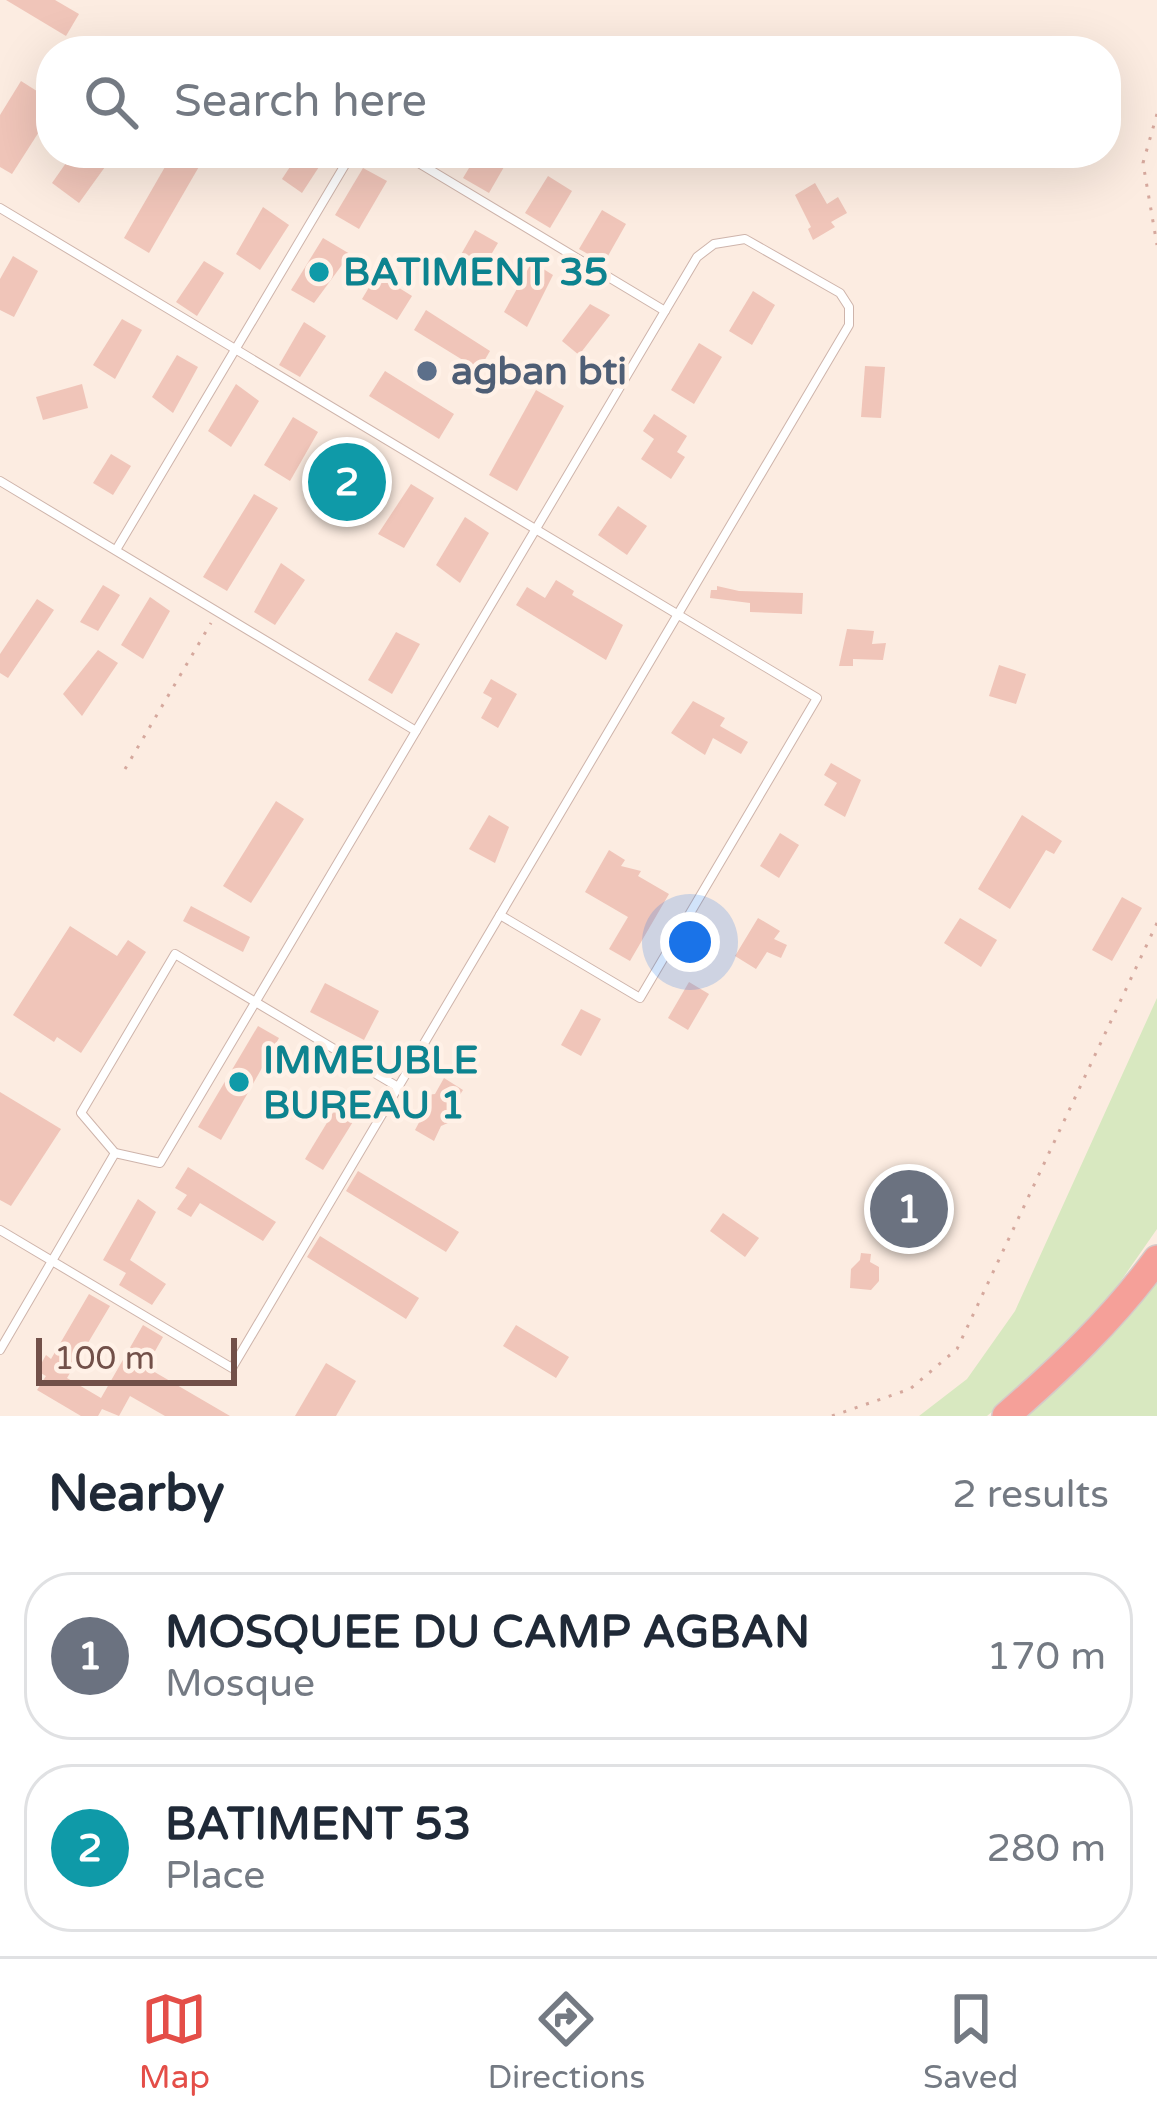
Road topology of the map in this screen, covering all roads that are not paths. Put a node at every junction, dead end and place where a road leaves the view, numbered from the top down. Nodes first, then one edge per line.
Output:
1 (343, 168) edge
2 (427, 168) edge
3 (0, 208) edge
4 (665, 311) junction
5 (234, 351) junction
6 (0, 481) edge
7 (534, 532) junction
8 (116, 550) junction
9 (678, 615) junction
10 (416, 731) junction
11 (500, 915) junction
12 (255, 1004) junction
13 (398, 1087) junction
14 (115, 1153) junction
15 (0, 1230) edge
16 (1157, 1259) edge
17 (51, 1262) junction
18 (0, 1350) edge
19 (1006, 1416) edge

1 - 5 lane
2 - 4 lane
3 - 5 lane
4 - 7 lane
4 - 9 lane
5 - 7 lane
5 - 8 lane
6 - 8 lane
7 - 9 lane
7 - 10 lane
8 - 10 lane
9 - 11 lane
9 - 11 lane
10 - 12 lane
11 - 13 lane
12 - 13 lane
12 - 14 lane
12 - 14 lane
13 - 17 lane
14 - 17 lane
15 - 17 lane
16 - 19 highway
17 - 18 lane

